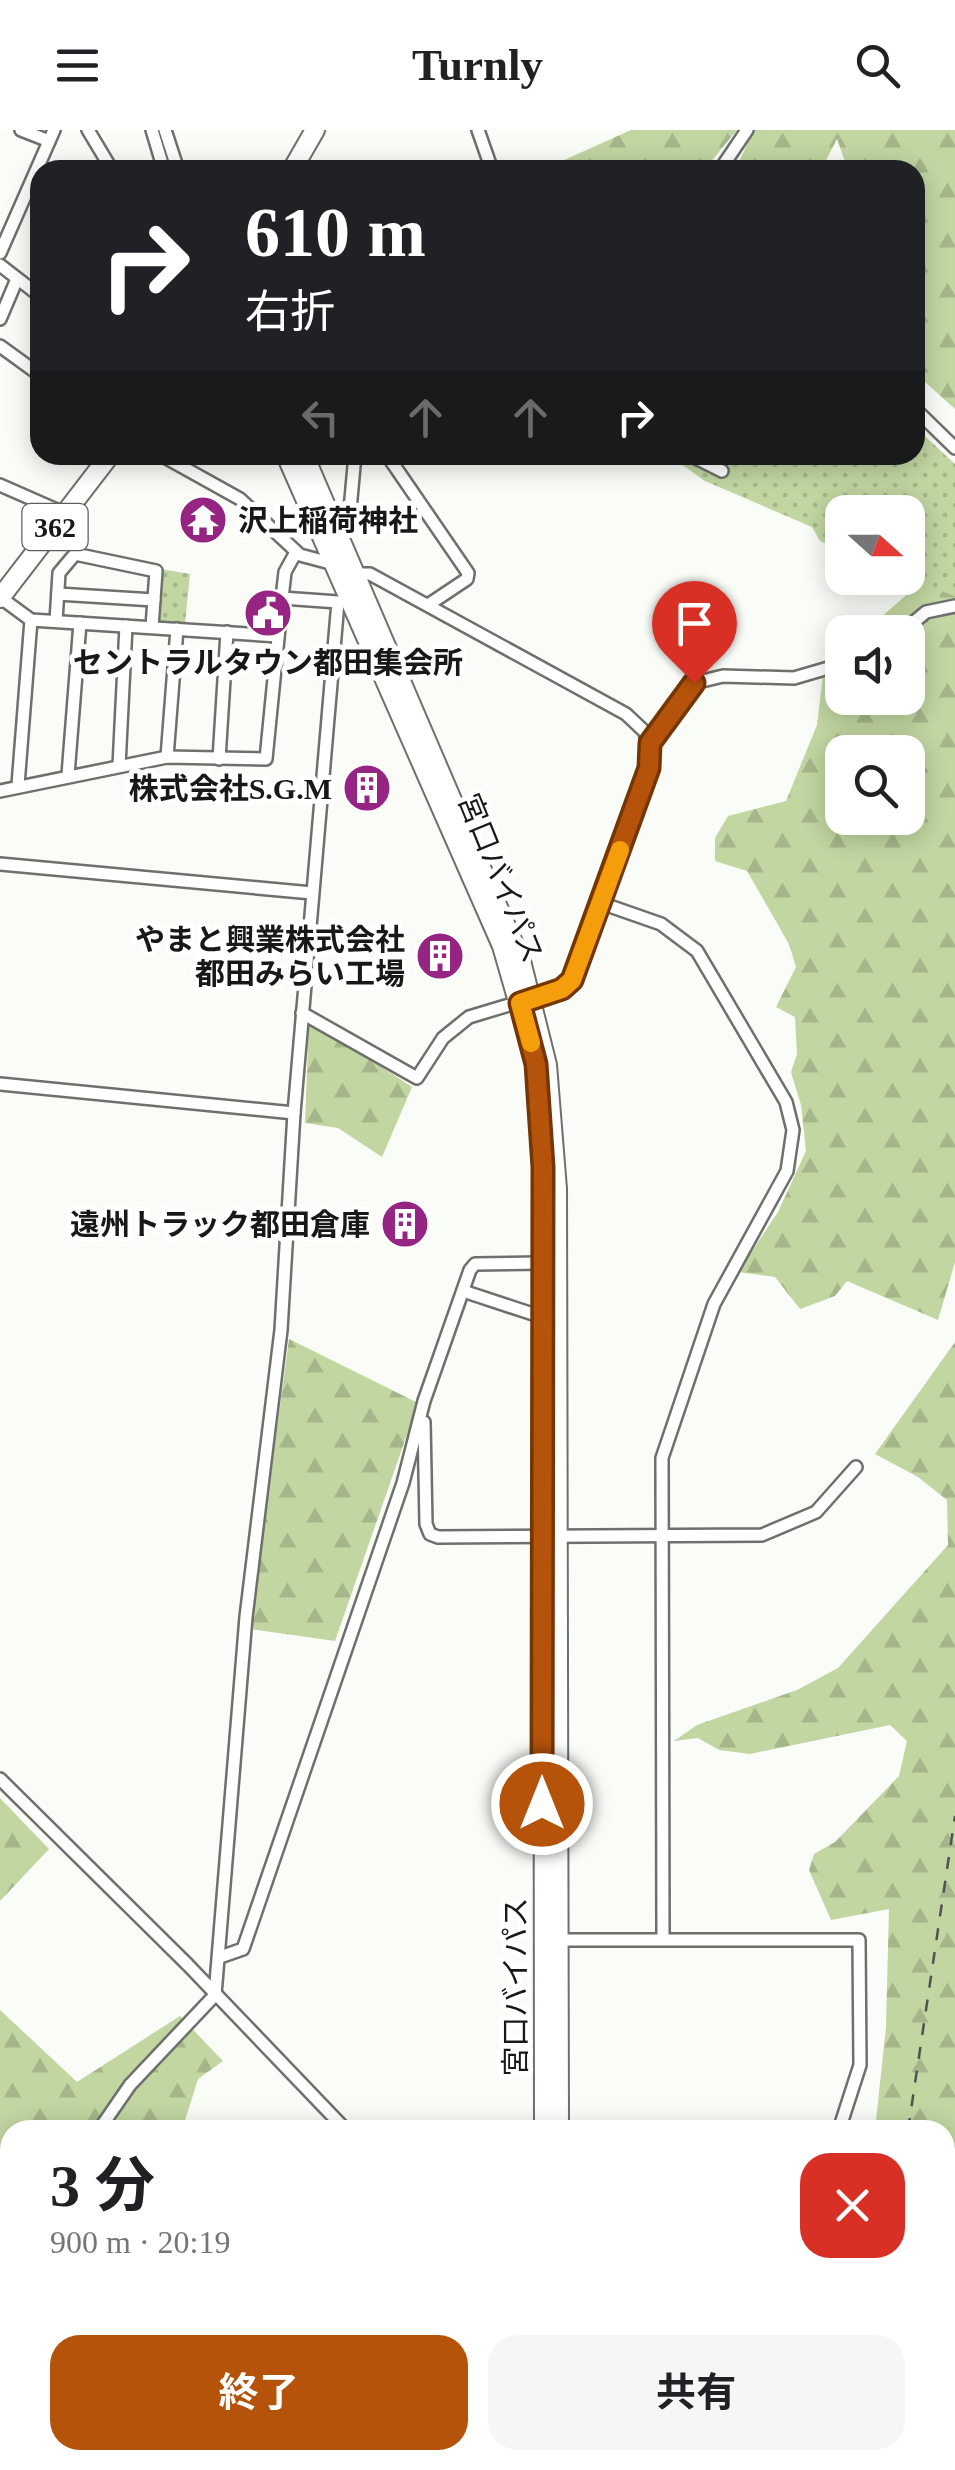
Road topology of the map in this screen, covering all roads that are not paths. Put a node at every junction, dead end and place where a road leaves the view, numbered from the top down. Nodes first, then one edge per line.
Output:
1 (21, 130) edge
2 (88, 130) edge
3 (152, 130) edge
4 (165, 130) edge
5 (315, 130) edge
6 (478, 130) edge
7 (747, 130) edge
8 (52, 136) edge
9 (41, 160) edge
10 (105, 160) edge
11 (161, 160) edge
12 (175, 160) edge
13 (298, 160) edge
14 (488, 160) edge
15 (727, 160) edge
16 (30, 186) edge
17 (0, 254) edge
18 (0, 265) edge
19 (17, 278) junction
20 (30, 288) edge
21 (0, 318) edge
22 (0, 346) edge
23 (30, 368) edge
24 (925, 419) edge
25 (955, 448) edge
26 (103, 465) edge
27 (179, 465) edge
28 (290, 465) edge
29 (308, 465) edge
30 (354, 465) edge
31 (394, 465) edge
32 (710, 465) edge
33 (722, 471) dead end
34 (0, 485) edge
35 (66, 514) junction
36 (336, 528) junction
37 (296, 552) junction
38 (334, 564) junction
39 (358, 574) junction
40 (58, 594) junction
41 (0, 598) edge
42 (282, 598) junction
43 (154, 600) junction
44 (428, 605) junction
45 (955, 606) edge
46 (922, 615) edge
47 (31, 620) junction
48 (56, 621) junction
49 (80, 623) junction
50 (126, 626) junction
51 (152, 627) junction
52 (176, 628) junction
53 (227, 632) junction
54 (278, 636) junction
55 (825, 669) edge
56 (650, 743) junction
57 (167, 757) junction
58 (219, 759) junction
59 (118, 766) junction
60 (68, 775) junction
61 (18, 785) junction
62 (0, 791) edge
63 (0, 864) edge
64 (312, 892) junction
65 (601, 903) junction
66 (527, 1001) junction
67 (302, 1012) junction
68 (0, 1084) edge
69 (294, 1112) junction
70 (541, 1263) junction
71 (463, 1291) junction
72 (542, 1317) junction
73 (423, 1405) junction
74 (856, 1466) dead end
75 (550, 1536) junction
76 (662, 1538) junction
77 (0, 1779) edge
78 (663, 1939) junction
79 (559, 1940) junction
80 (220, 1957) junction
81 (215, 1995) junction
82 (106, 2120) edge
83 (336, 2120) edge
84 (544, 2120) edge
85 (559, 2120) edge
86 (842, 2120) edge

1 - 8 street
2 - 10 street
3 - 11 street
4 - 12 street
5 - 13 highway
6 - 14 street
7 - 15 street
8 - 9 street
16 - 17 street
18 - 19 street
19 - 20 street
19 - 21 street
22 - 23 street
24 - 25 street
26 - 35 highway, 362
27 - 37 street
28 - 38 highway, 宮口バイパス
29 - 36 highway, 宮口バイパス
30 - 36 street
31 - 44 street
32 - 33 street
34 - 35 street
35 - 41 highway, 362
36 - 39 highway, 宮口バイパス
37 - 38 street
37 - 42 street
38 - 66 highway, 宮口バイパス
39 - 44 street
39 - 66 highway, 宮口バイパス
40 - 43 street
40 - 43 street
40 - 48 street
41 - 47 street
42 - 54 street
42 - 64 street
43 - 51 street
44 - 56 street
45 - 46 street
47 - 48 street
47 - 61 street
48 - 49 street
49 - 50 street
49 - 60 street
50 - 51 street
50 - 59 street
51 - 52 street
52 - 53 street
52 - 57 street
53 - 54 street
53 - 58 street
54 - 58 street
55 - 56 street
56 - 65 street
57 - 58 street
57 - 59 street
59 - 60 street
60 - 61 street
61 - 62 street
63 - 64 street
64 - 67 street
65 - 66 street
65 - 76 street
66 - 67 street
66 - 70 highway, 宮口バイパス
66 - 75 highway, 宮口バイパス
67 - 69 street
68 - 69 street
69 - 80 street
70 - 71 street
70 - 72 highway, 宮口バイパス
71 - 72 street
71 - 73 street
72 - 75 highway, 宮口バイパス
73 - 75 street
73 - 80 street
74 - 76 street
75 - 76 street
75 - 79 highway, 宮口バイパス
75 - 84 highway, 宮口バイパス
76 - 78 street
77 - 81 street
78 - 79 street
78 - 86 street
79 - 85 highway, 宮口バイパス
80 - 81 street
81 - 82 street
81 - 83 street

